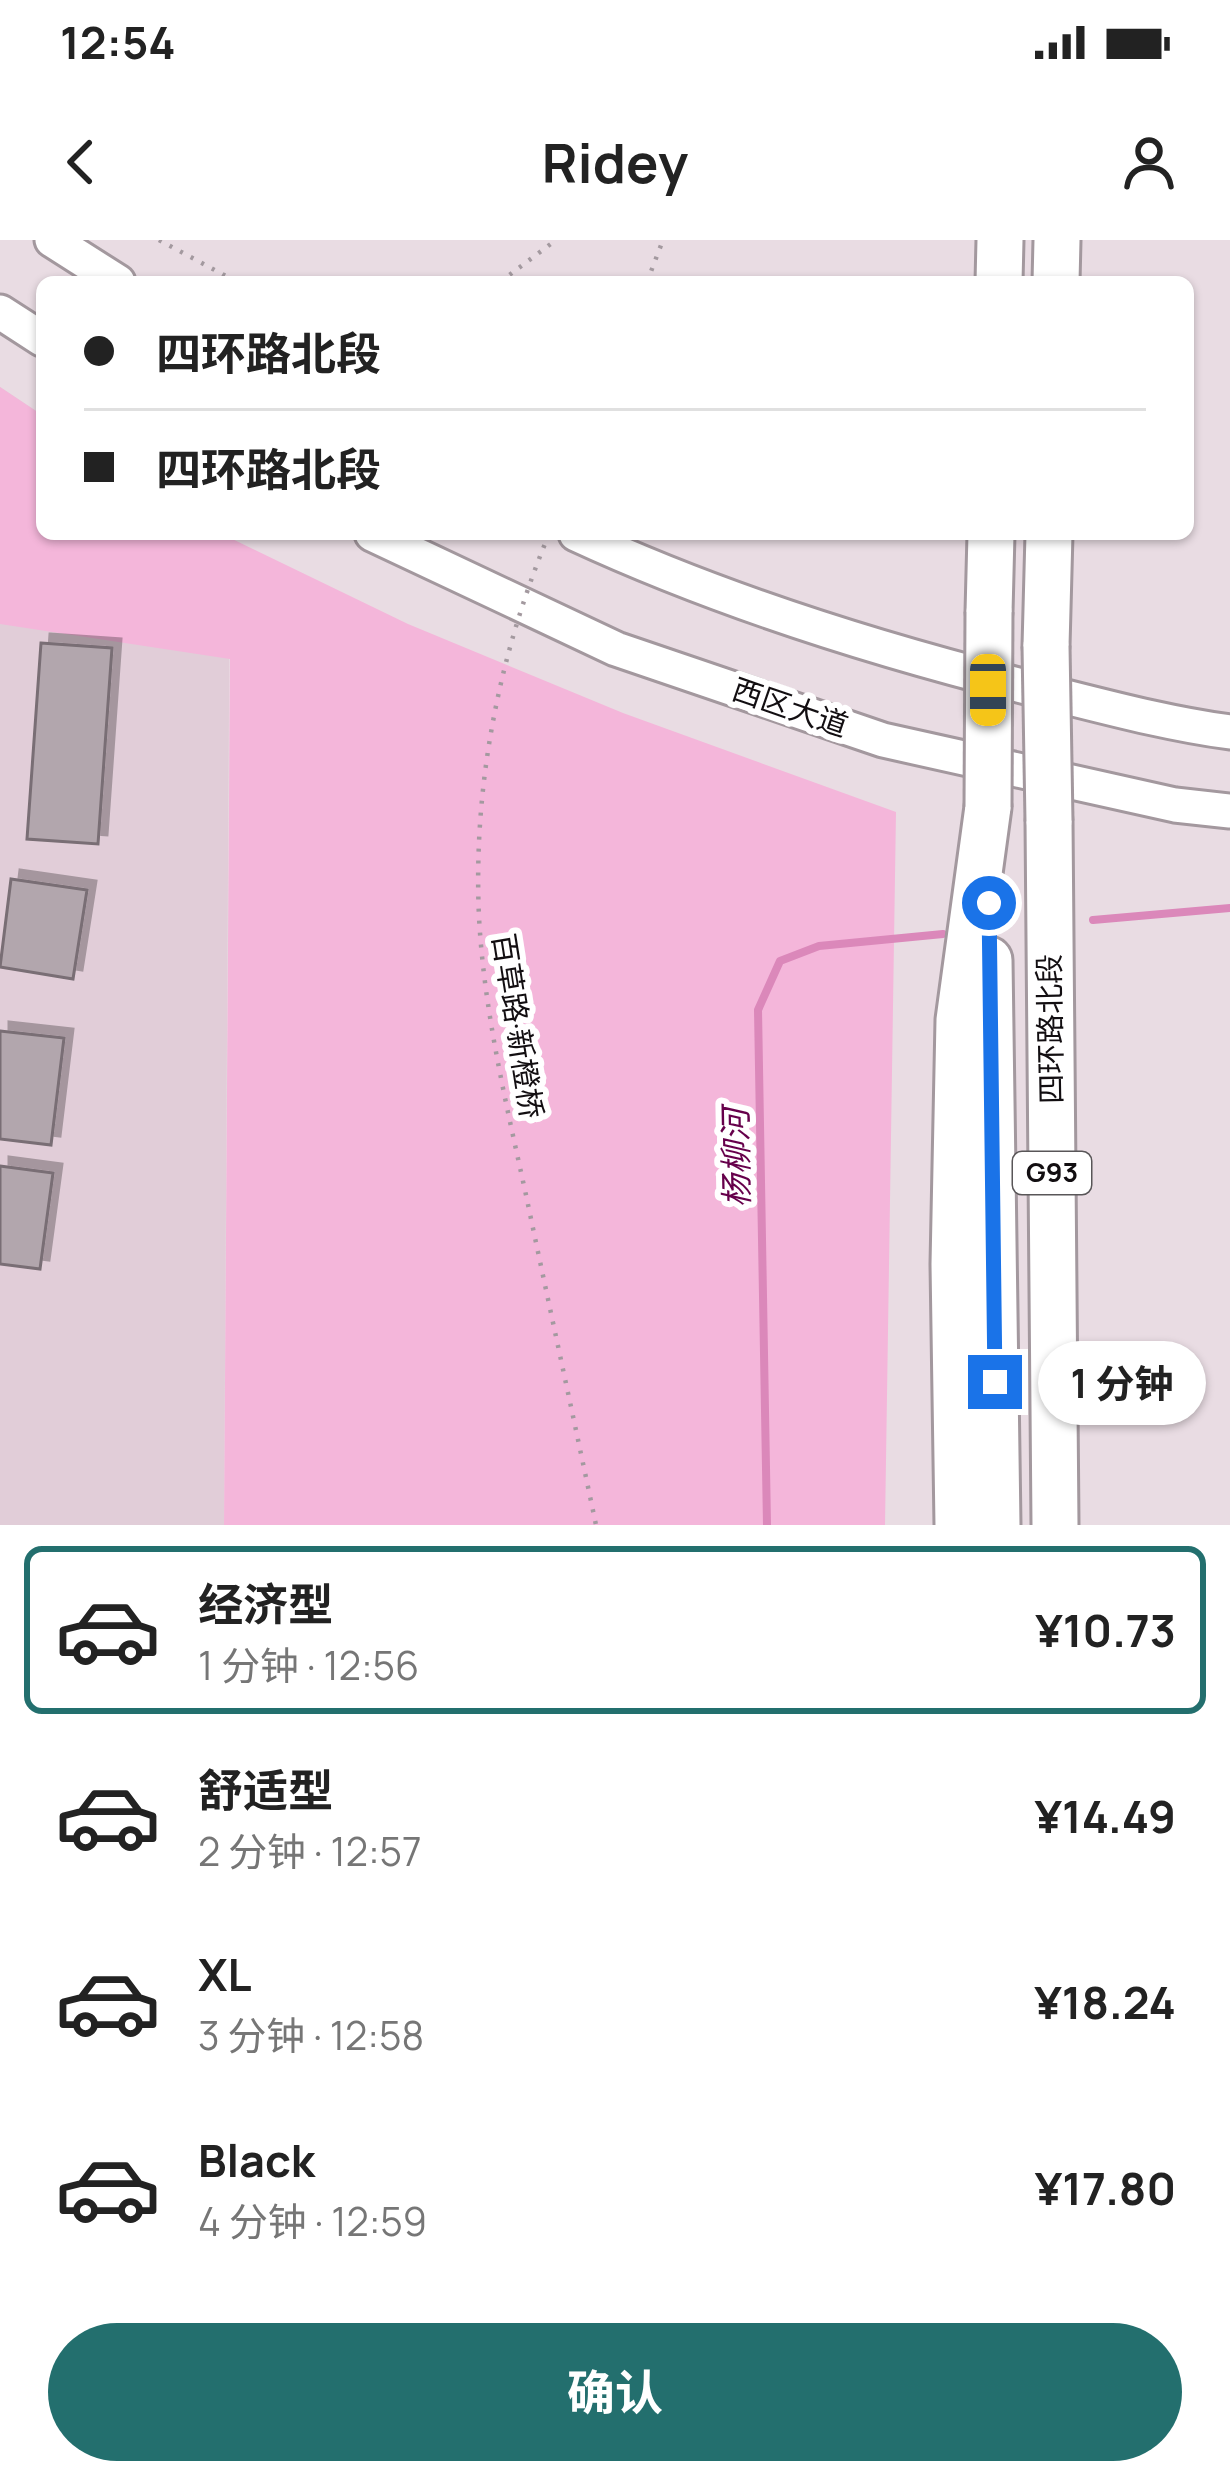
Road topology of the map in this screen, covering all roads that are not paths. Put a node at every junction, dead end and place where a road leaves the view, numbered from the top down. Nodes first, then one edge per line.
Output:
1 (52, 240) edge
2 (1000, 240) edge
3 (1057, 240) edge
4 (109, 276) edge
5 (999, 276) edge
6 (1056, 276) edge
7 (0, 312) edge
8 (36, 335) edge
9 (385, 540) edge
10 (589, 540) edge
11 (992, 540) edge
12 (1049, 540) edge
13 (1230, 732) edge
14 (988, 807) junction
15 (1230, 812) edge
16 (958, 1525) edge
17 (997, 1525) edge
18 (1055, 1525) edge

1 - 4 main road
2 - 5 highway
3 - 6 highway
7 - 8 main road
9 - 15 main road, 西区大道
10 - 13 main road
11 - 14 highway, 四环路北段 / G93, bridge
12 - 18 highway, 四环路北段 / G93, bridge
14 - 16 highway
14 - 17 highway, 四环路北段 / G93

